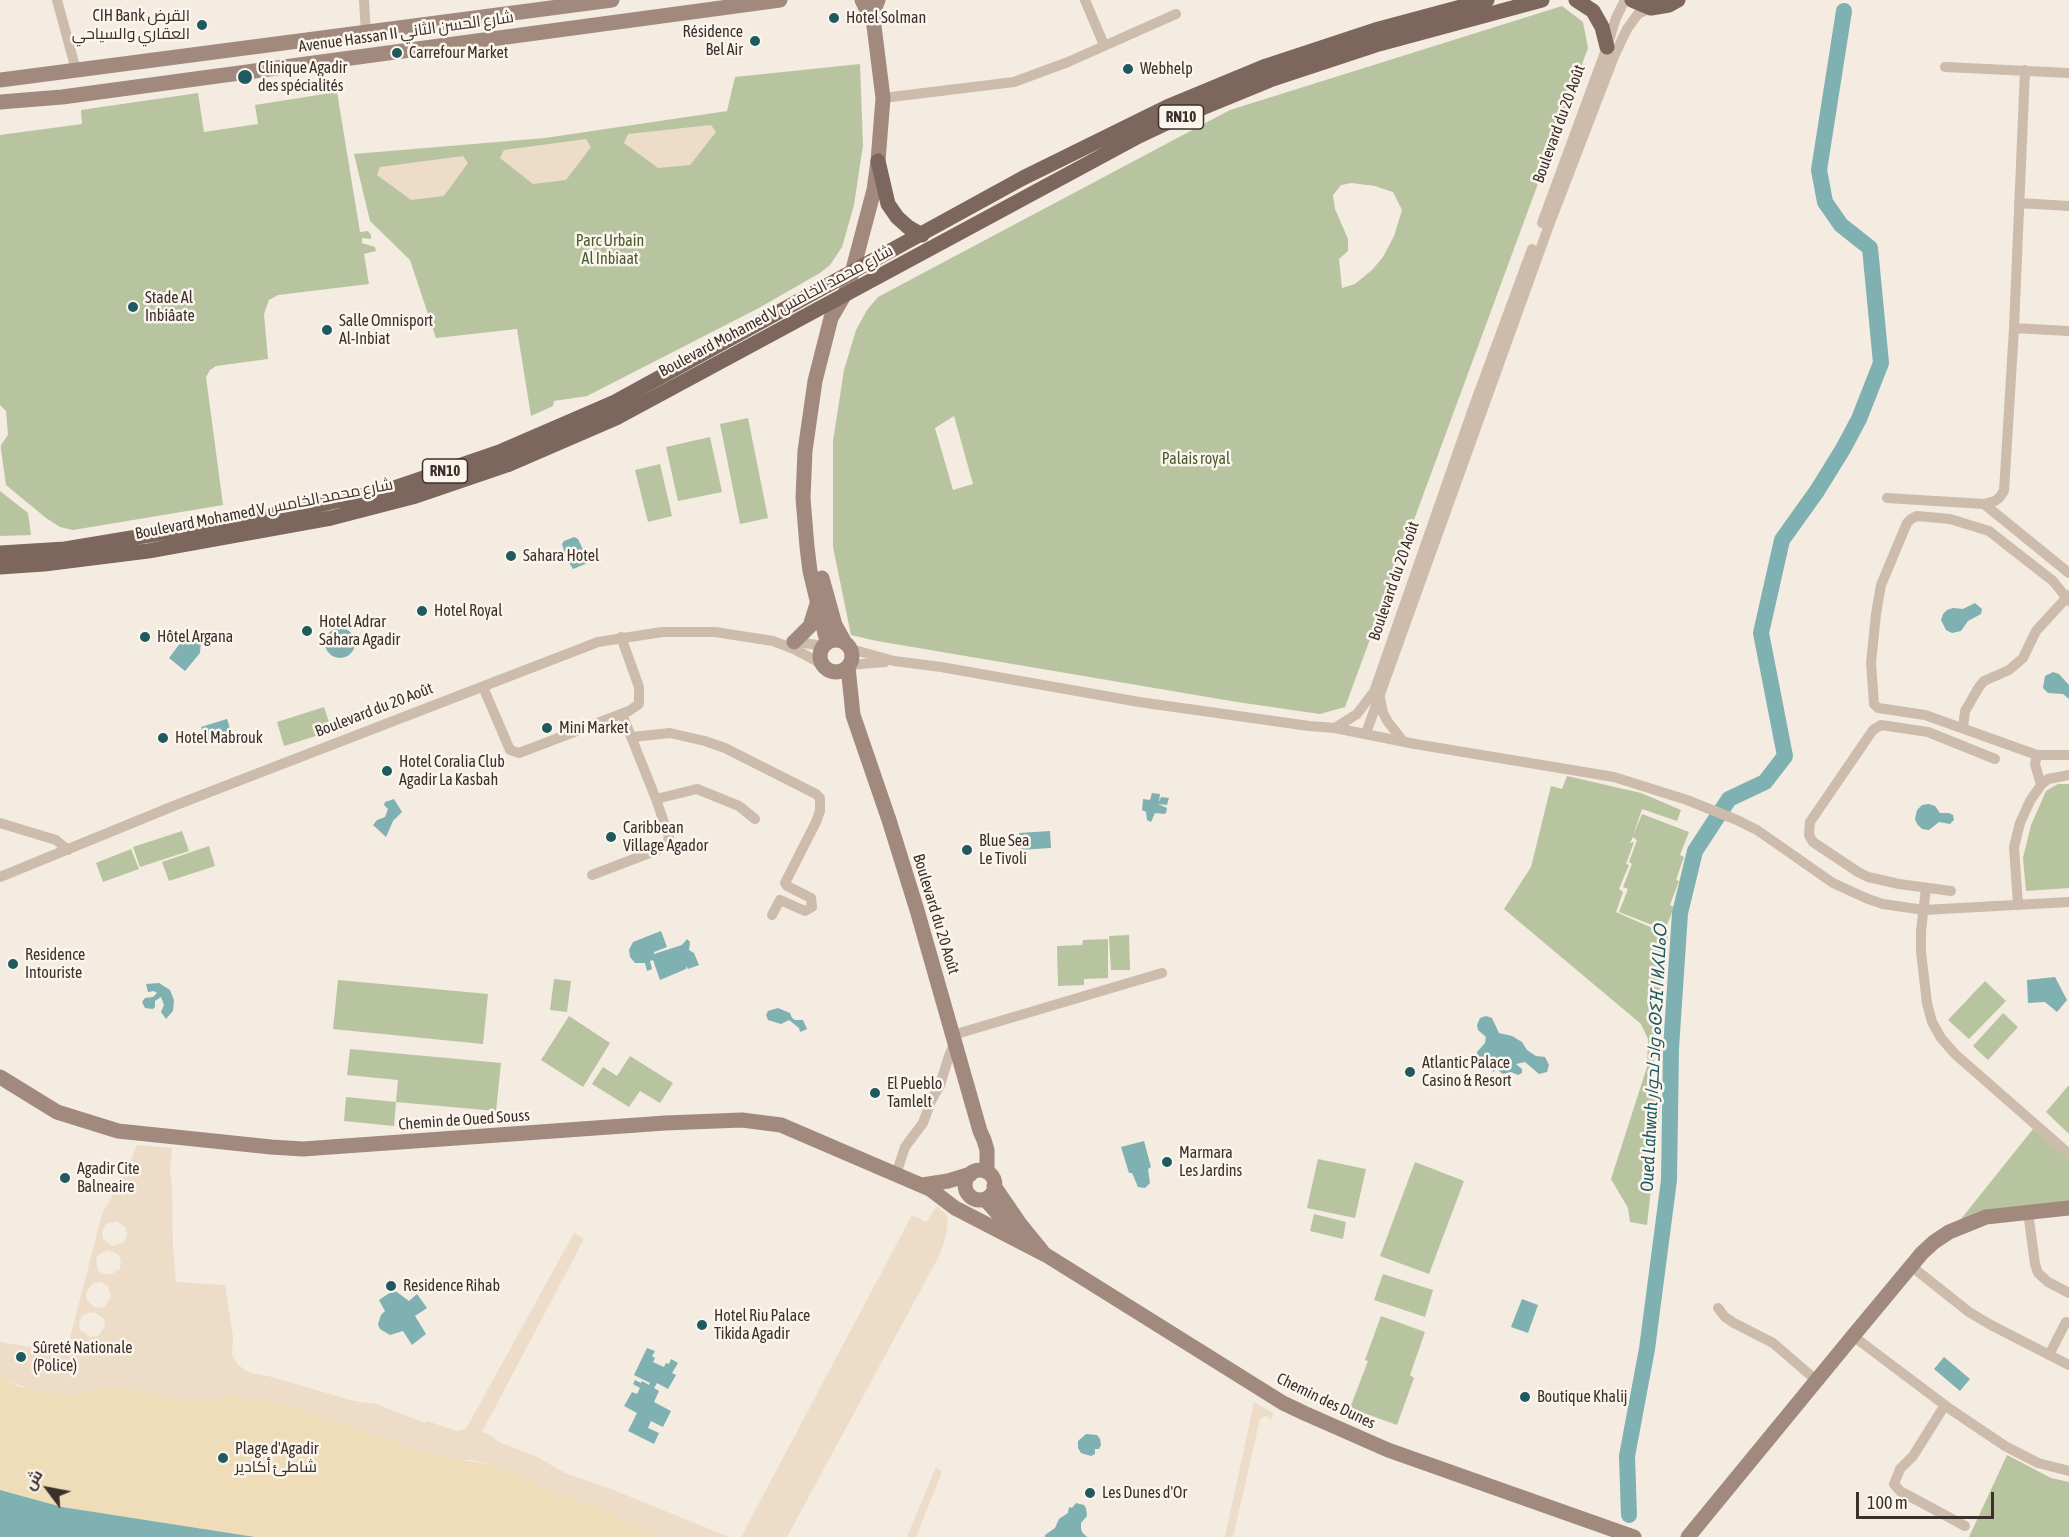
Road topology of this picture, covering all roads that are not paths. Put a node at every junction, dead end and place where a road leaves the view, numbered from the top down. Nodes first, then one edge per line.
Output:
1 (57, 0) edge
2 (364, 0) edge
3 (612, 0) edge
4 (780, 0) edge
5 (862, 0) edge
6 (878, 0) edge
7 (1085, 0) edge
8 (1487, 0) edge
9 (1542, 0) edge
10 (1576, 0) edge
11 (1625, 0) edge
12 (1632, 0) edge
13 (1678, 0) edge
14 (1651, 8) junction
15 (1176, 14) dead end
16 (874, 26) junction
17 (366, 33) junction
18 (1104, 45) junction
19 (1607, 46) junction
20 (1945, 67) dead end
21 (76, 70) junction
22 (2025, 70) junction
23 (1268, 73) junction
24 (2069, 73) edge
25 (0, 80) edge
26 (883, 98) junction
27 (0, 102) edge
28 (878, 161) junction
29 (2019, 203) junction
30 (2069, 206) edge
31 (922, 235) junction
32 (856, 271) junction
33 (845, 294) junction
34 (2014, 328) junction
35 (2069, 331) edge
36 (1887, 498) dead end
37 (1984, 504) junction
38 (0, 553) edge
39 (0, 567) edge
40 (2069, 573) edge
41 (2068, 598) edge
42 (817, 604) junction
43 (621, 637) junction
44 (773, 641) junction
45 (794, 642) junction
46 (825, 644) junction
47 (849, 656) junction
48 (824, 666) junction
49 (483, 687) junction
50 (1376, 695) junction
51 (852, 709) junction
52 (622, 714) junction
53 (1335, 728) junction
54 (1963, 728) junction
55 (1363, 733) junction
56 (632, 736) junction
57 (1403, 741) junction
58 (2037, 755) junction
59 (2069, 755) edge
60 (1995, 759) dead end
61 (2069, 775) edge
62 (2041, 785) junction
63 (656, 799) junction
64 (755, 819) dead end
65 (0, 823) edge
66 (68, 850) junction
67 (592, 875) dead end
68 (0, 877) edge
69 (1926, 888) junction
70 (1951, 891) dead end
71 (2069, 902) edge
72 (2018, 905) junction
73 (1924, 910) junction
74 (772, 915) dead end
75 (1162, 973) dead end
76 (954, 1039) junction
77 (0, 1077) edge
78 (2069, 1154) edge
79 (977, 1173) junction
80 (896, 1174) junction
81 (926, 1187) junction
82 (990, 1193) junction
83 (970, 1196) junction
84 (2069, 1208) edge
85 (2028, 1212) junction
86 (968, 1215) joint
87 (1027, 1246) junction
88 (1046, 1255) junction
89 (1911, 1266) junction
90 (2069, 1293) edge
91 (1718, 1308) dead end
92 (2066, 1322) dead end
93 (1853, 1336) junction
94 (2049, 1355) junction
95 (2069, 1365) edge
96 (1816, 1380) junction
97 (1945, 1405) junction
98 (2069, 1471) edge
99 (1965, 1526) dead end
100 (1634, 1537) edge
101 (1688, 1537) edge

1 - 21 street
2 - 17 street
3 - 17 street, Avenue Hassan II شارع الحسن الثاني
4 - 27 street, Avenue Hassan II شارع الحسن الثاني
5 - 16 street
6 - 16 street
7 - 18 street
8 - 23 main road, Boulevard Mohamed V شارع محمد الخامس / RN10
9 - 23 main road, Boulevard Mohamed V شارع محمد الخامس / RN10
10 - 19 main road
11 - 19 street, Boulevard du 20 Août
12 - 14 main road
13 - 14 main road
14 - 50 street, Boulevard du 20 Août
15 - 18 street
16 - 26 street
17 - 21 street, Avenue Hassan II شارع الحسن الثاني
18 - 26 street
19 - 50 street, Boulevard du 20 Août
20 - 22 street
21 - 25 street, Avenue Hassan II شارع الحسن الثاني
22 - 24 street
22 - 29 street
23 - 31 main road, Boulevard Mohamed V شارع محمد الخامس / RN10
23 - 33 main road, Boulevard Mohamed V شارع محمد الخامس / RN10
26 - 28 street
28 - 31 main road
28 - 32 street
29 - 30 street
29 - 34 street
31 - 32 main road, Boulevard Mohamed V شارع محمد الخامس / RN10
32 - 33 street
32 - 38 main road, Boulevard Mohamed V شارع محمد الخامس / RN10
33 - 39 main road, Boulevard Mohamed V شارع محمد الخامس / RN10
33 - 42 street
33 - 47 street, Boulevard du 20 Août
34 - 35 street
34 - 37 street
36 - 37 street
37 - 40 street
41 - 54 street
41 - 54 street
42 - 45 street
42 - 46 street
43 - 44 street, Boulevard du 20 Août
43 - 49 street, Boulevard du 20 Août
43 - 52 street
44 - 45 street, Boulevard du 20 Août
44 - 48 street, Boulevard du 20 Août
45 - 46 street, Boulevard du 20 Août
46 - 47 street
46 - 48 street
47 - 48 street
47 - 51 street, Boulevard du 20 Août
47 - 53 street
48 - 51 street, Boulevard du 20 Août
49 - 52 street
49 - 66 street, Boulevard du 20 Août
50 - 53 street
50 - 55 street, Boulevard du 20 Août
50 - 57 street
51 - 76 street, Boulevard du 20 Août
52 - 56 street
53 - 55 street
54 - 58 street
55 - 57 street
56 - 63 street
56 - 74 street
57 - 73 street
58 - 59 street
58 - 62 street
60 - 69 street
61 - 62 street
62 - 72 street
63 - 64 street
63 - 67 street
65 - 66 street
66 - 68 street, Boulevard du 20 Août
69 - 70 street
69 - 73 street
71 - 72 street
72 - 73 street
73 - 78 street
75 - 76 street
76 - 79 street, Boulevard du 20 Août
76 - 80 street
77 - 80 street, Chemin de Oued Souss
79 - 81 street
79 - 82 street
79 - 83 street
80 - 81 street, Chemin de Oued Souss
81 - 83 street, Chemin de Oued Souss
81 - 86 street, Chemin de Oued Souss
82 - 83 street
82 - 87 street, Chemin des Dunes
82 - 88 street
84 - 85 street
85 - 89 street
85 - 90 street
86 - 87 street, Chemin des Dunes
87 - 88 street, Chemin des Dunes
88 - 100 street, Chemin des Dunes
89 - 93 street
89 - 94 street
91 - 96 street
92 - 94 street
93 - 96 street
93 - 97 street
94 - 95 street
96 - 101 street
97 - 98 street
97 - 99 street

